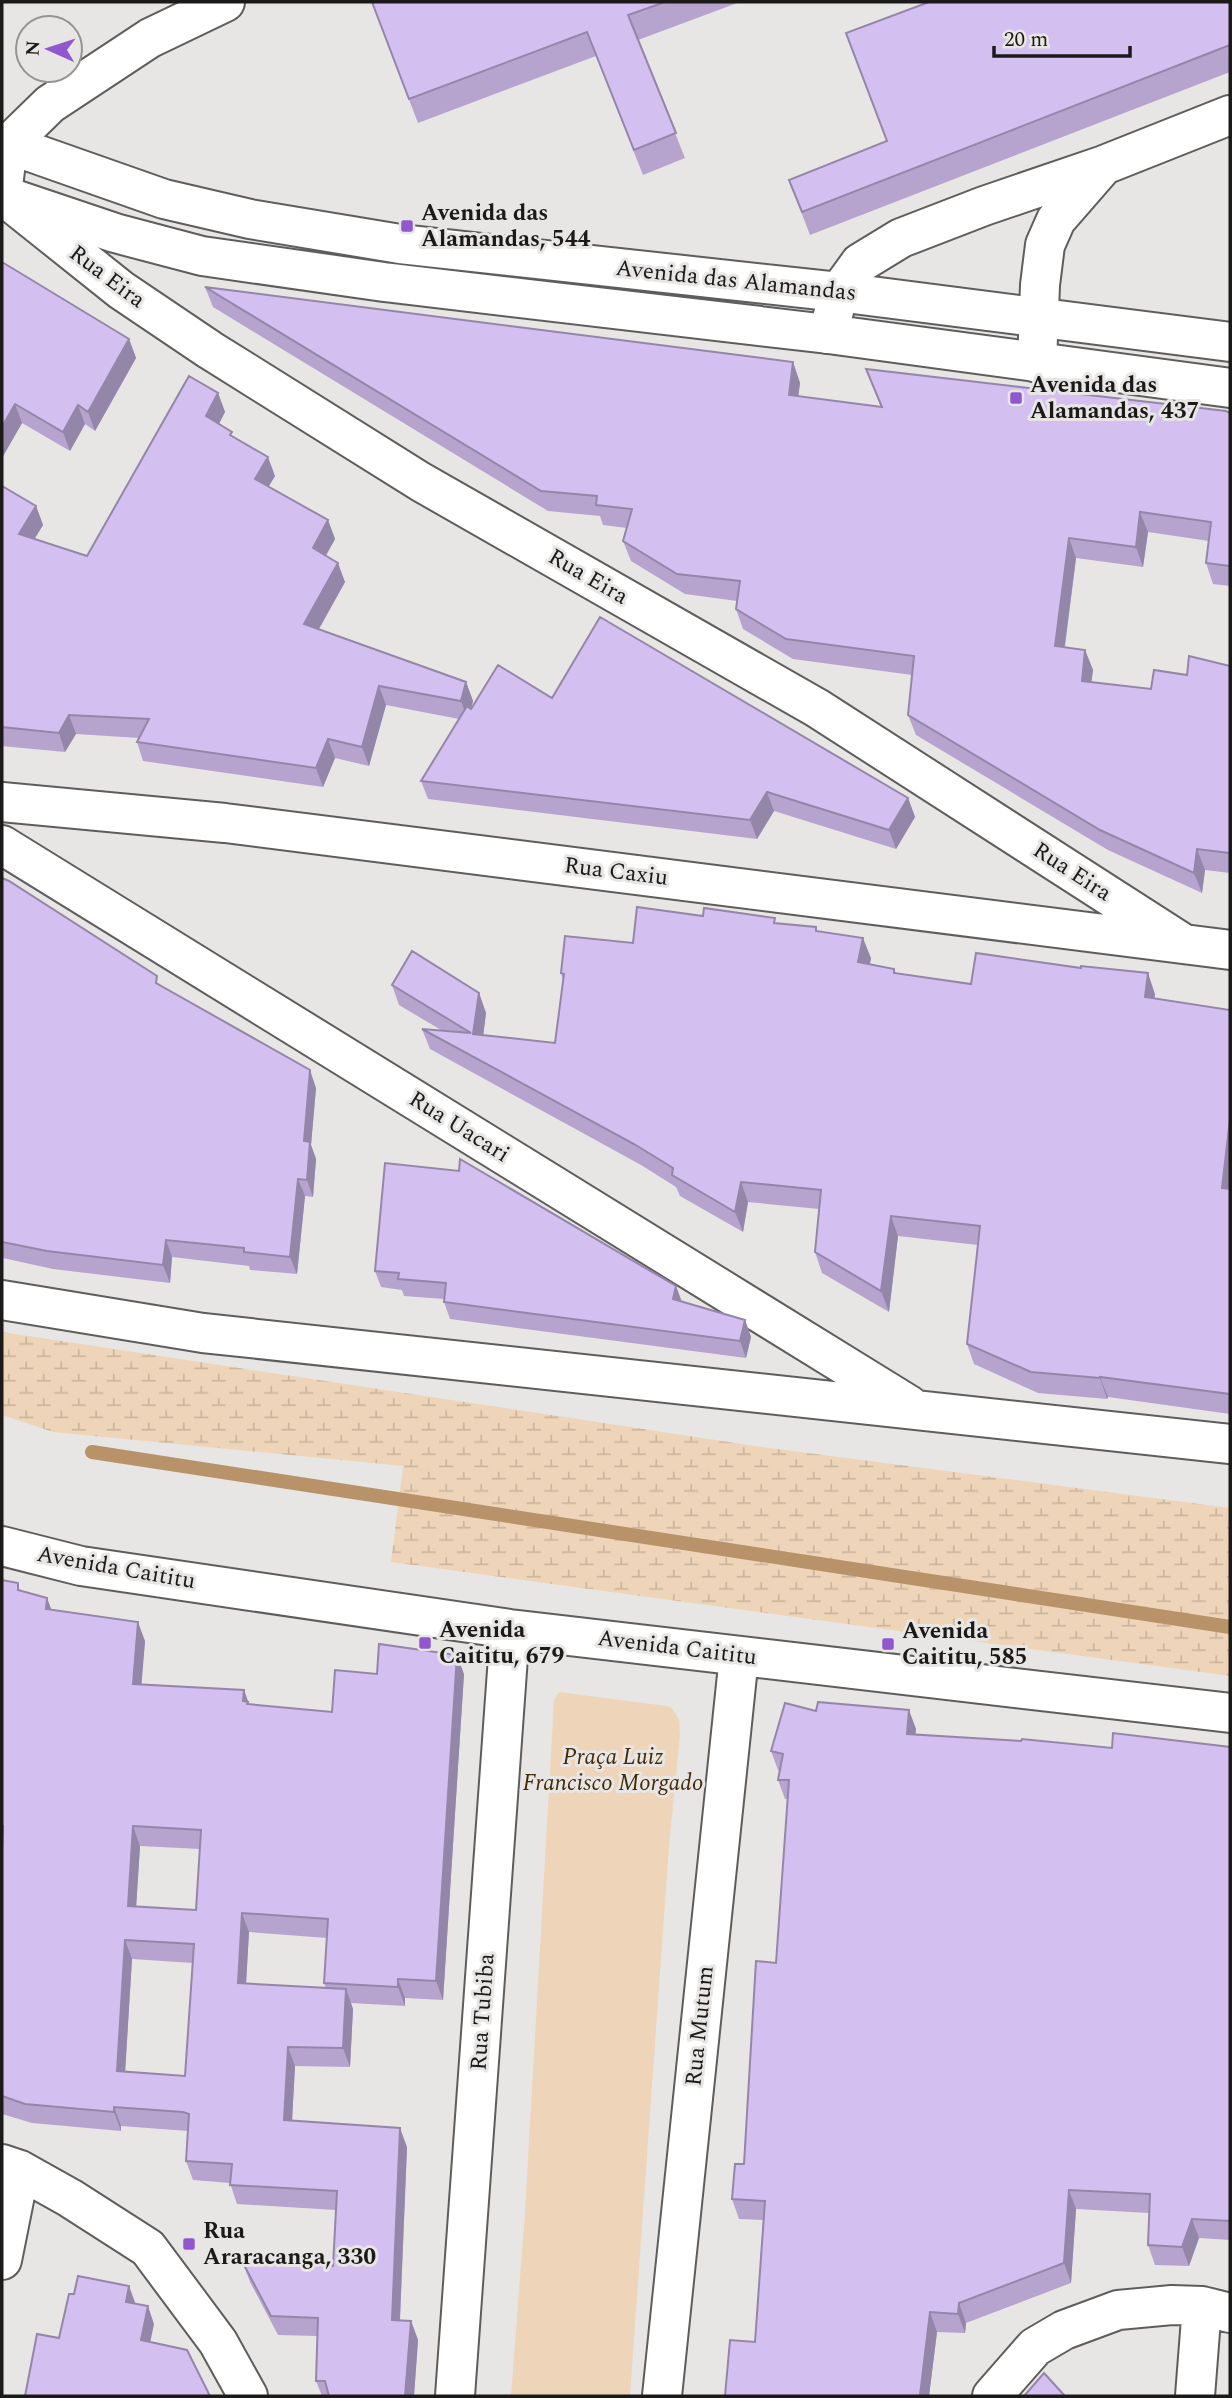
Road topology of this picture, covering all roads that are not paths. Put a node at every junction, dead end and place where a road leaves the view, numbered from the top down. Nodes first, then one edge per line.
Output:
1 (225, 2) edge
2 (1230, 115) edge
3 (5, 144) edge
4 (1104, 165) junction
5 (2, 195) edge
6 (839, 292) junction
7 (1040, 317) junction
8 (828, 334) junction
9 (1230, 342) edge
10 (1037, 363) junction
11 (1230, 388) edge
12 (2, 802) edge
13 (2, 845) edge
14 (1184, 944) junction
15 (1230, 950) edge
16 (2, 1300) edge
17 (917, 1410) junction
18 (1230, 1444) edge
19 (2, 1546) edge
20 (510, 1629) junction
21 (738, 1656) junction
22 (1230, 1713) edge
23 (11, 2167) edge
24 (2, 2260) edge
25 (1216, 2309) edge
26 (247, 2396) edge
27 (455, 2396) edge
28 (662, 2396) edge
29 (992, 2396) edge
30 (1195, 2396) edge

1 - 3 street
2 - 4 street
3 - 5 street
3 - 6 street, Avenida das Alamandas
4 - 6 street
4 - 7 street
5 - 8 street, Avenida das Alamandas
5 - 14 street, Rua Eira
6 - 7 street, Avenida das Alamandas
6 - 8 street
7 - 9 street, Avenida das Alamandas
7 - 10 street
8 - 10 street, Avenida das Alamandas
10 - 11 street, Avenida das Alamandas
12 - 14 street, Rua Caxiu
13 - 17 street, Rua Uacari
14 - 15 street, Rua Caxiu
16 - 17 street
17 - 18 street
19 - 20 street, Avenida Caititu
20 - 21 street, Avenida Caititu
20 - 27 street, Rua Tubiba
21 - 22 street, Avenida Caititu
21 - 28 street, Rua Mutum
23 - 24 street
23 - 26 street
25 - 29 street
25 - 30 street

